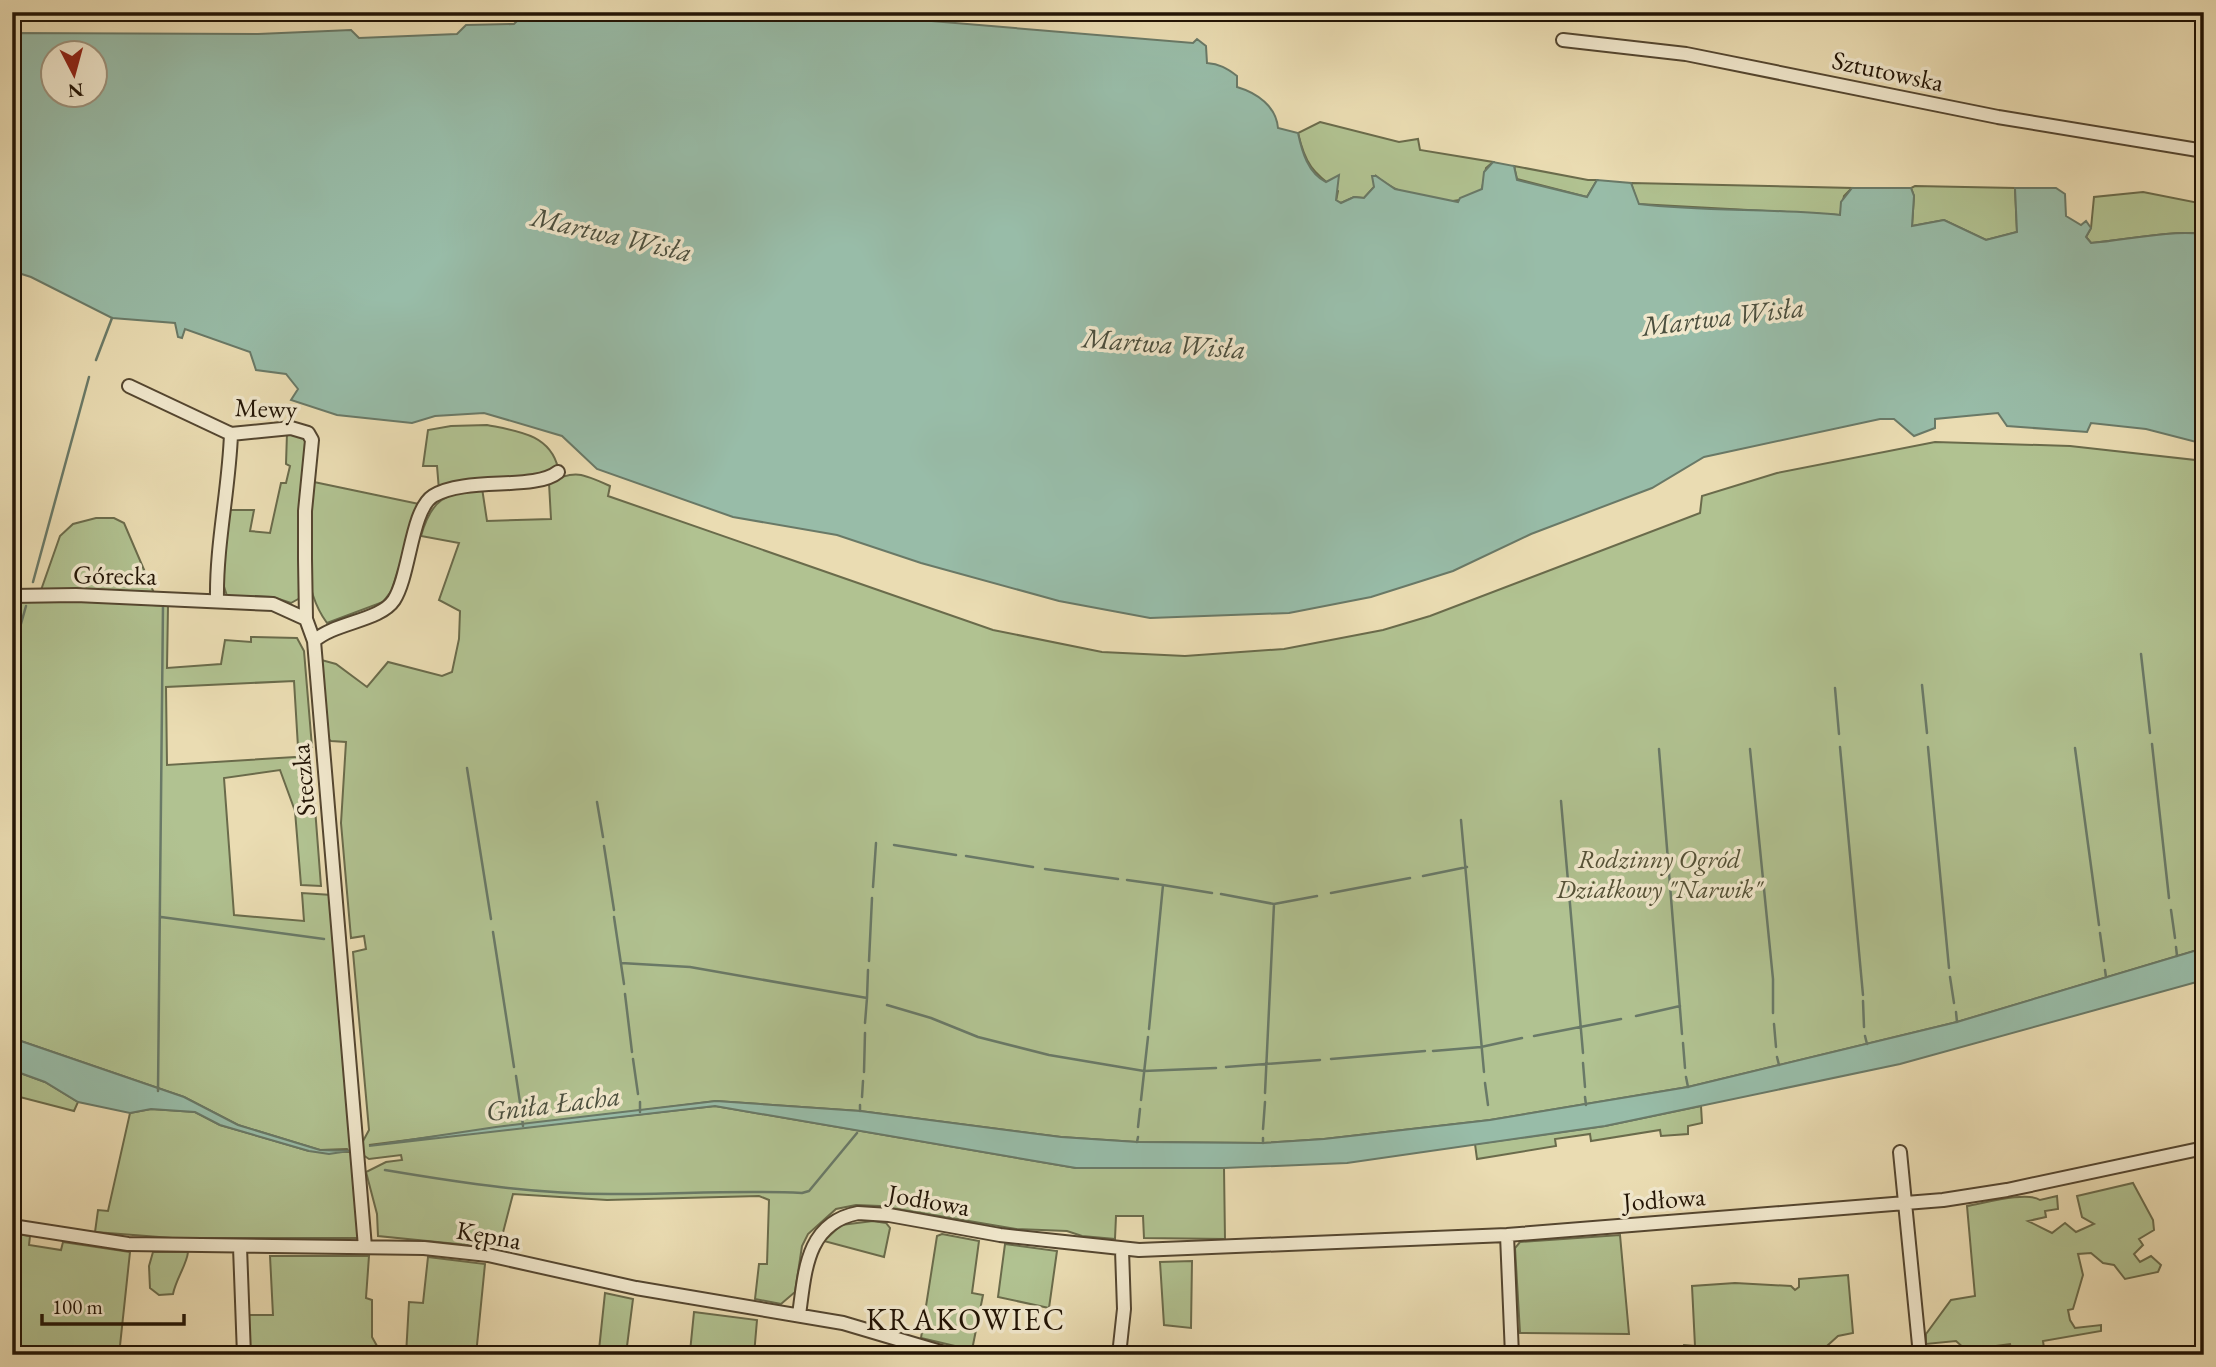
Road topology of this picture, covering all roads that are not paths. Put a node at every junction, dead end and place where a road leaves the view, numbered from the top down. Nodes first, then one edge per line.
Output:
1 (1563, 40) dead end
2 (2204, 151) edge
3 (129, 386) dead end
4 (231, 434) junction
5 (558, 472) dead end
6 (12, 596) edge
7 (217, 600) junction
8 (306, 619) junction
9 (314, 641) junction
10 (2204, 1148) edge
11 (1900, 1152) dead end
12 (1905, 1205) junction
13 (12, 1226) edge
14 (1507, 1235) junction
15 (240, 1247) junction
16 (365, 1247) junction
17 (1122, 1250) junction
18 (799, 1315) junction
19 (244, 1355) edge
20 (951, 1355) edge
21 (1119, 1355) edge
22 (1512, 1355) edge
23 (1920, 1355) edge

1 - 2 street, Sztutowska
3 - 4 street, Mewy
4 - 7 street
4 - 8 street, Mewy
5 - 9 street
6 - 7 street, Górecka
7 - 8 street, Górecka
8 - 9 street
9 - 16 street, Steczka
10 - 12 street, Jodłowa
11 - 12 street
12 - 14 street, Jodłowa
12 - 23 street
13 - 15 street, Kępna
14 - 17 street, Jodłowa
14 - 22 street
15 - 16 street, Kępna
15 - 19 street
16 - 18 street, Kępna
17 - 18 street, Jodłowa
17 - 21 street
18 - 20 street, Kępna

